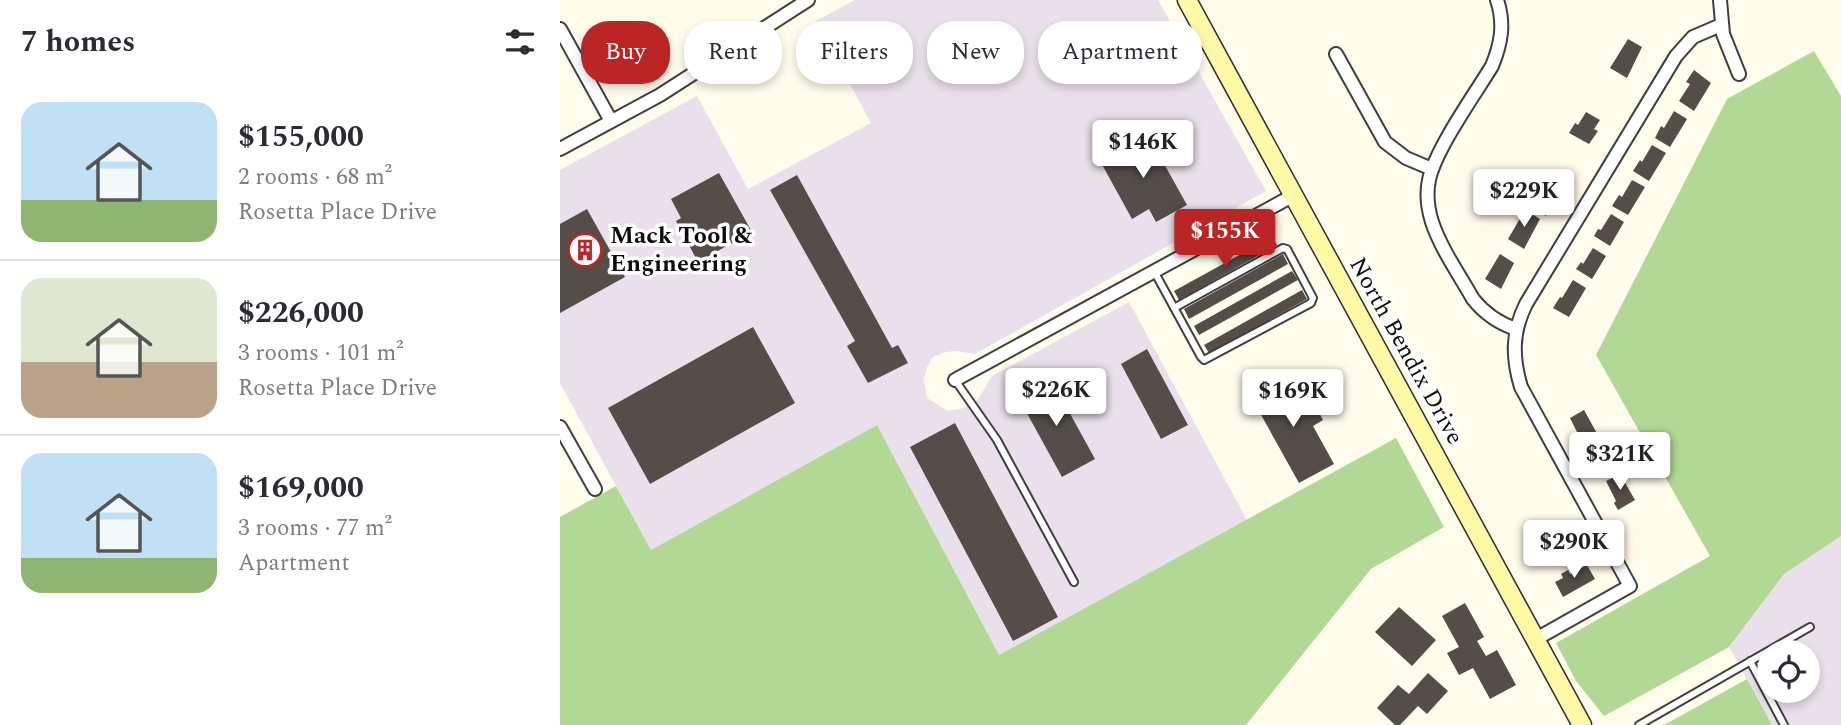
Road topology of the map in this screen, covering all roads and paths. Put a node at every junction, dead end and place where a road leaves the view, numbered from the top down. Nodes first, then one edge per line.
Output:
1 (808, 0) edge
2 (1187, 0) edge
3 (1497, 0) edge
4 (1720, 0) edge
5 (1721, 25) junction
6 (560, 29) edge
7 (1336, 54) dead end
8 (1739, 74) dead end
9 (611, 121) junction
10 (560, 149) edge
11 (1432, 169) junction
12 (1294, 195) junction
13 (1154, 271) junction
14 (1174, 308) junction
15 (1516, 329) junction
16 (955, 380) joint
17 (560, 426) edge
18 (595, 489) dead end
19 (1074, 582) dead end
20 (1810, 627) dead end
21 (1535, 639) junction
22 (1750, 662) junction
23 (1579, 724) edge
24 (1639, 725) edge
25 (1784, 725) edge

1 - 9 street
2 - 12 street, North Bendix Drive
3 - 11 street
4 - 5 street
5 - 8 street
5 - 15 street
6 - 9 street
7 - 11 street
9 - 10 street
11 - 15 street
12 - 13 street
12 - 21 street, North Bendix Drive
13 - 14 lane
13 - 16 street
14 - 14 lane
15 - 21 street
16 - 19 lane
17 - 18 street
20 - 22 lane
21 - 23 street, North Bendix Drive
22 - 24 lane
22 - 25 lane

